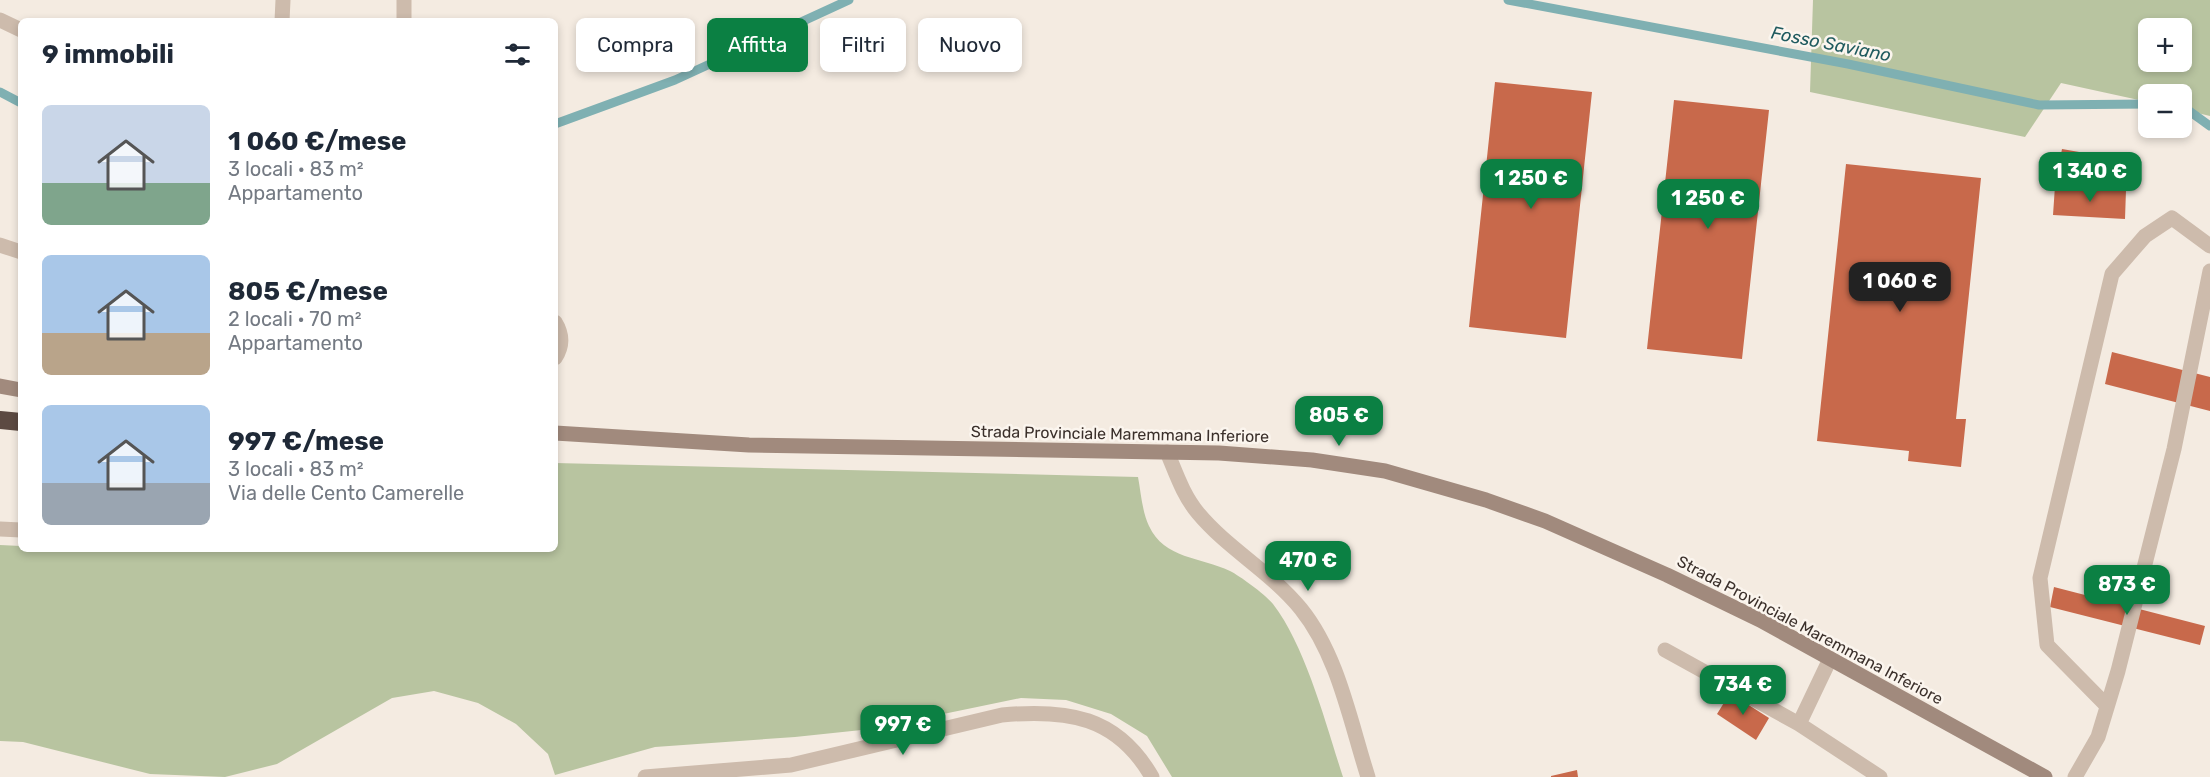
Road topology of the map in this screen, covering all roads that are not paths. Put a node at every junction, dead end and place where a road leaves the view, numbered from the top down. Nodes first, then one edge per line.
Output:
1 (283, 0) edge
2 (405, 0) edge
3 (282, 18) edge
4 (404, 18) edge
5 (0, 20) edge
6 (18, 29) edge
7 (0, 245) edge
8 (2210, 246) edge
9 (18, 251) edge
10 (2210, 271) edge
11 (558, 329) edge
12 (558, 353) edge
13 (0, 386) edge
14 (18, 389) edge
15 (0, 420) edge
16 (18, 422) edge
17 (558, 433) edge
18 (1167, 452) junction
19 (0, 529) edge
20 (18, 530) edge
21 (1665, 650) dead end
22 (1830, 659) junction
23 (2107, 706) junction
24 (1799, 724) junction
25 (645, 777) edge
26 (1152, 777) edge
27 (1368, 777) edge
28 (1880, 777) edge
29 (2045, 777) edge
30 (2075, 777) edge

1 - 3 street
2 - 4 street
5 - 6 street
7 - 9 street
8 - 23 street
10 - 23 street
11 - 12 street
13 - 14 main road
15 - 16 highway
17 - 18 main road, Strada Provinciale Maremmana Inferiore
18 - 22 main road, Strada Provinciale Maremmana Inferiore
18 - 27 street
19 - 20 street
21 - 24 street
22 - 24 street
22 - 29 main road, Strada Provinciale Maremmana Inferiore
23 - 30 street
24 - 28 street
25 - 26 street

